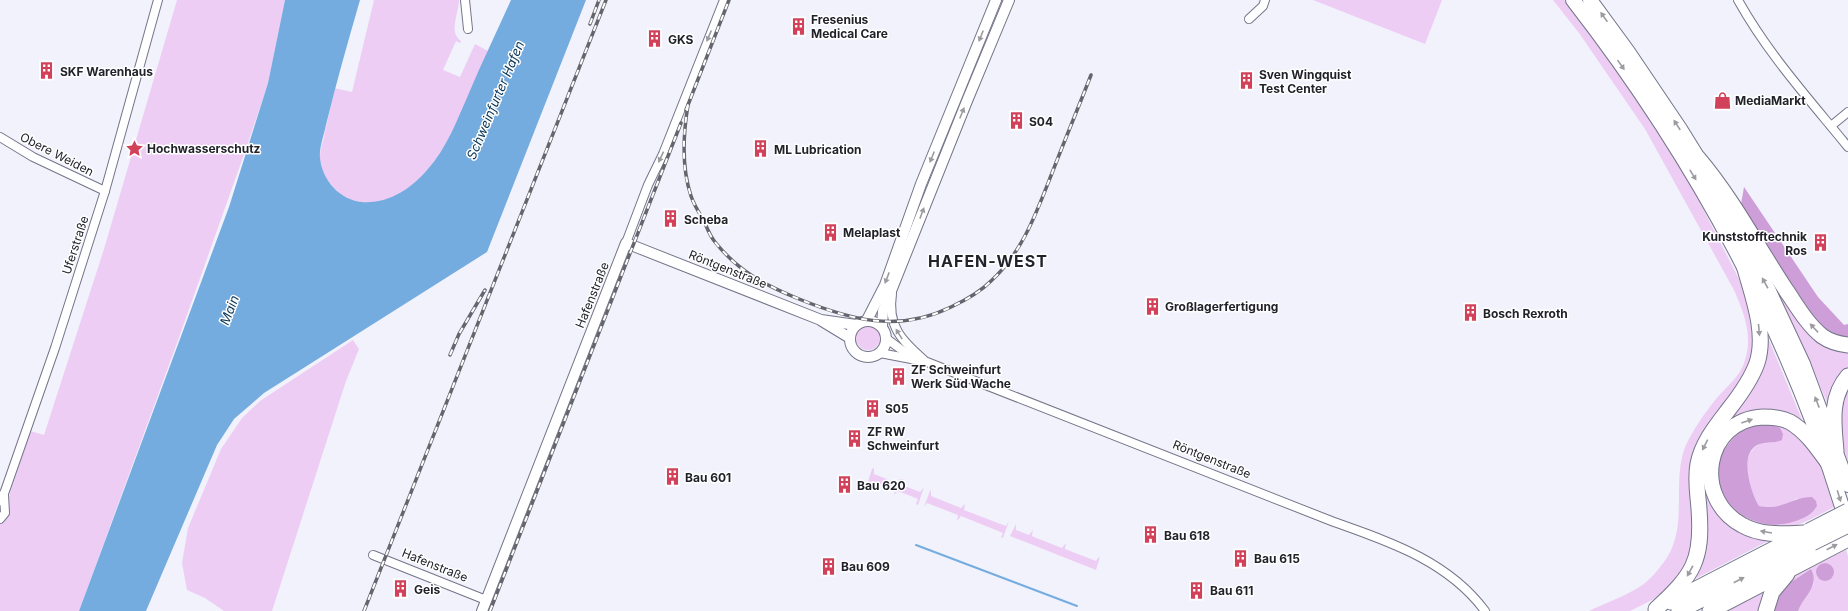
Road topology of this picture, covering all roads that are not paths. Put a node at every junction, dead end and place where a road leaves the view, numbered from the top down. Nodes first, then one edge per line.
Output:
1 (158, 0) edge
2 (465, 0) edge
3 (724, 0) edge
4 (996, 0) edge
5 (1010, 0) edge
6 (1265, 0) edge
7 (1573, 0) edge
8 (1590, 0) edge
9 (1738, 0) edge
10 (1249, 18) dead end
11 (468, 29) dead end
12 (1848, 112) edge
13 (1831, 126) junction
14 (942, 132) junction
15 (952, 136) junction
16 (0, 137) edge
17 (1848, 147) edge
18 (1698, 158) junction
19 (922, 184) junction
20 (932, 188) junction
21 (104, 191) junction
22 (904, 230) junction
23 (914, 235) junction
24 (626, 243) junction
25 (1744, 265) junction
26 (893, 289) junction
27 (821, 320) junction
28 (867, 320) junction
29 (856, 325) junction
30 (882, 326) junction
31 (850, 338) junction
32 (886, 339) junction
33 (1848, 345) edge
34 (880, 353) junction
35 (912, 358) junction
36 (927, 362) junction
37 (1848, 376) edge
38 (1833, 458) junction
39 (1848, 485) edge
40 (2, 498) edge
41 (1848, 511) edge
42 (0, 519) edge
43 (1848, 526) edge
44 (1848, 539) edge
45 (1810, 541) junction
46 (373, 555) dead end
47 (1793, 567) junction
48 (486, 600) junction
49 (1654, 610) edge
50 (482, 611) edge
51 (1485, 611) edge
52 (1679, 611) edge
53 (1710, 611) edge
54 (1766, 611) edge

1 - 21 street, Uferstraße
2 - 11 street
3 -> 24 street, Hafenstraße
4 -> 14 street
15 -> 5 street
6 - 10 street
7 -> 25 highway
18 -> 8 highway
9 - 13 street
12 - 13 street
13 - 17 street
14 - 15 street
14 -> 19 street
15 - 20 street
16 - 21 street, Obere Weiden
33 -> 18 highway
38 -> 18 highway
19 - 20 street
19 - 22 street
23 -> 20 street
21 - 40 street, Uferstraße
22 - 23 street
22 -> 28 street
23 - 26 street
24 - 27 street, Röntgenstraße
24 - 48 street, Hafenstraße
25 - 38 highway
25 -> 49 highway
26 - 30 street
36 -> 26 street
27 - 29 street, Röntgenstraße
27 - 31 street, Röntgenstraße
28 - 29 street
28 - 30 street
29 - 31 street
30 - 32 street
31 - 34 street
32 - 34 street
32 - 35 street, Röntgenstraße
34 - 35 street, Röntgenstraße
35 - 36 street, Röntgenstraße
36 - 51 street, Röntgenstraße
37 - 38 highway
38 - 39 highway
38 -> 43 highway
45 -> 38 highway
40 - 42 street, Uferstraße
41 - 45 highway, bridge
43 - 45 highway, bridge
45 -> 44 highway
45 - 47 highway
45 - 49 highway
52 -> 45 highway
46 - 48 street, Hafenstraße
47 - 53 highway
47 - 54 highway
48 - 50 street, Hafenstraße

